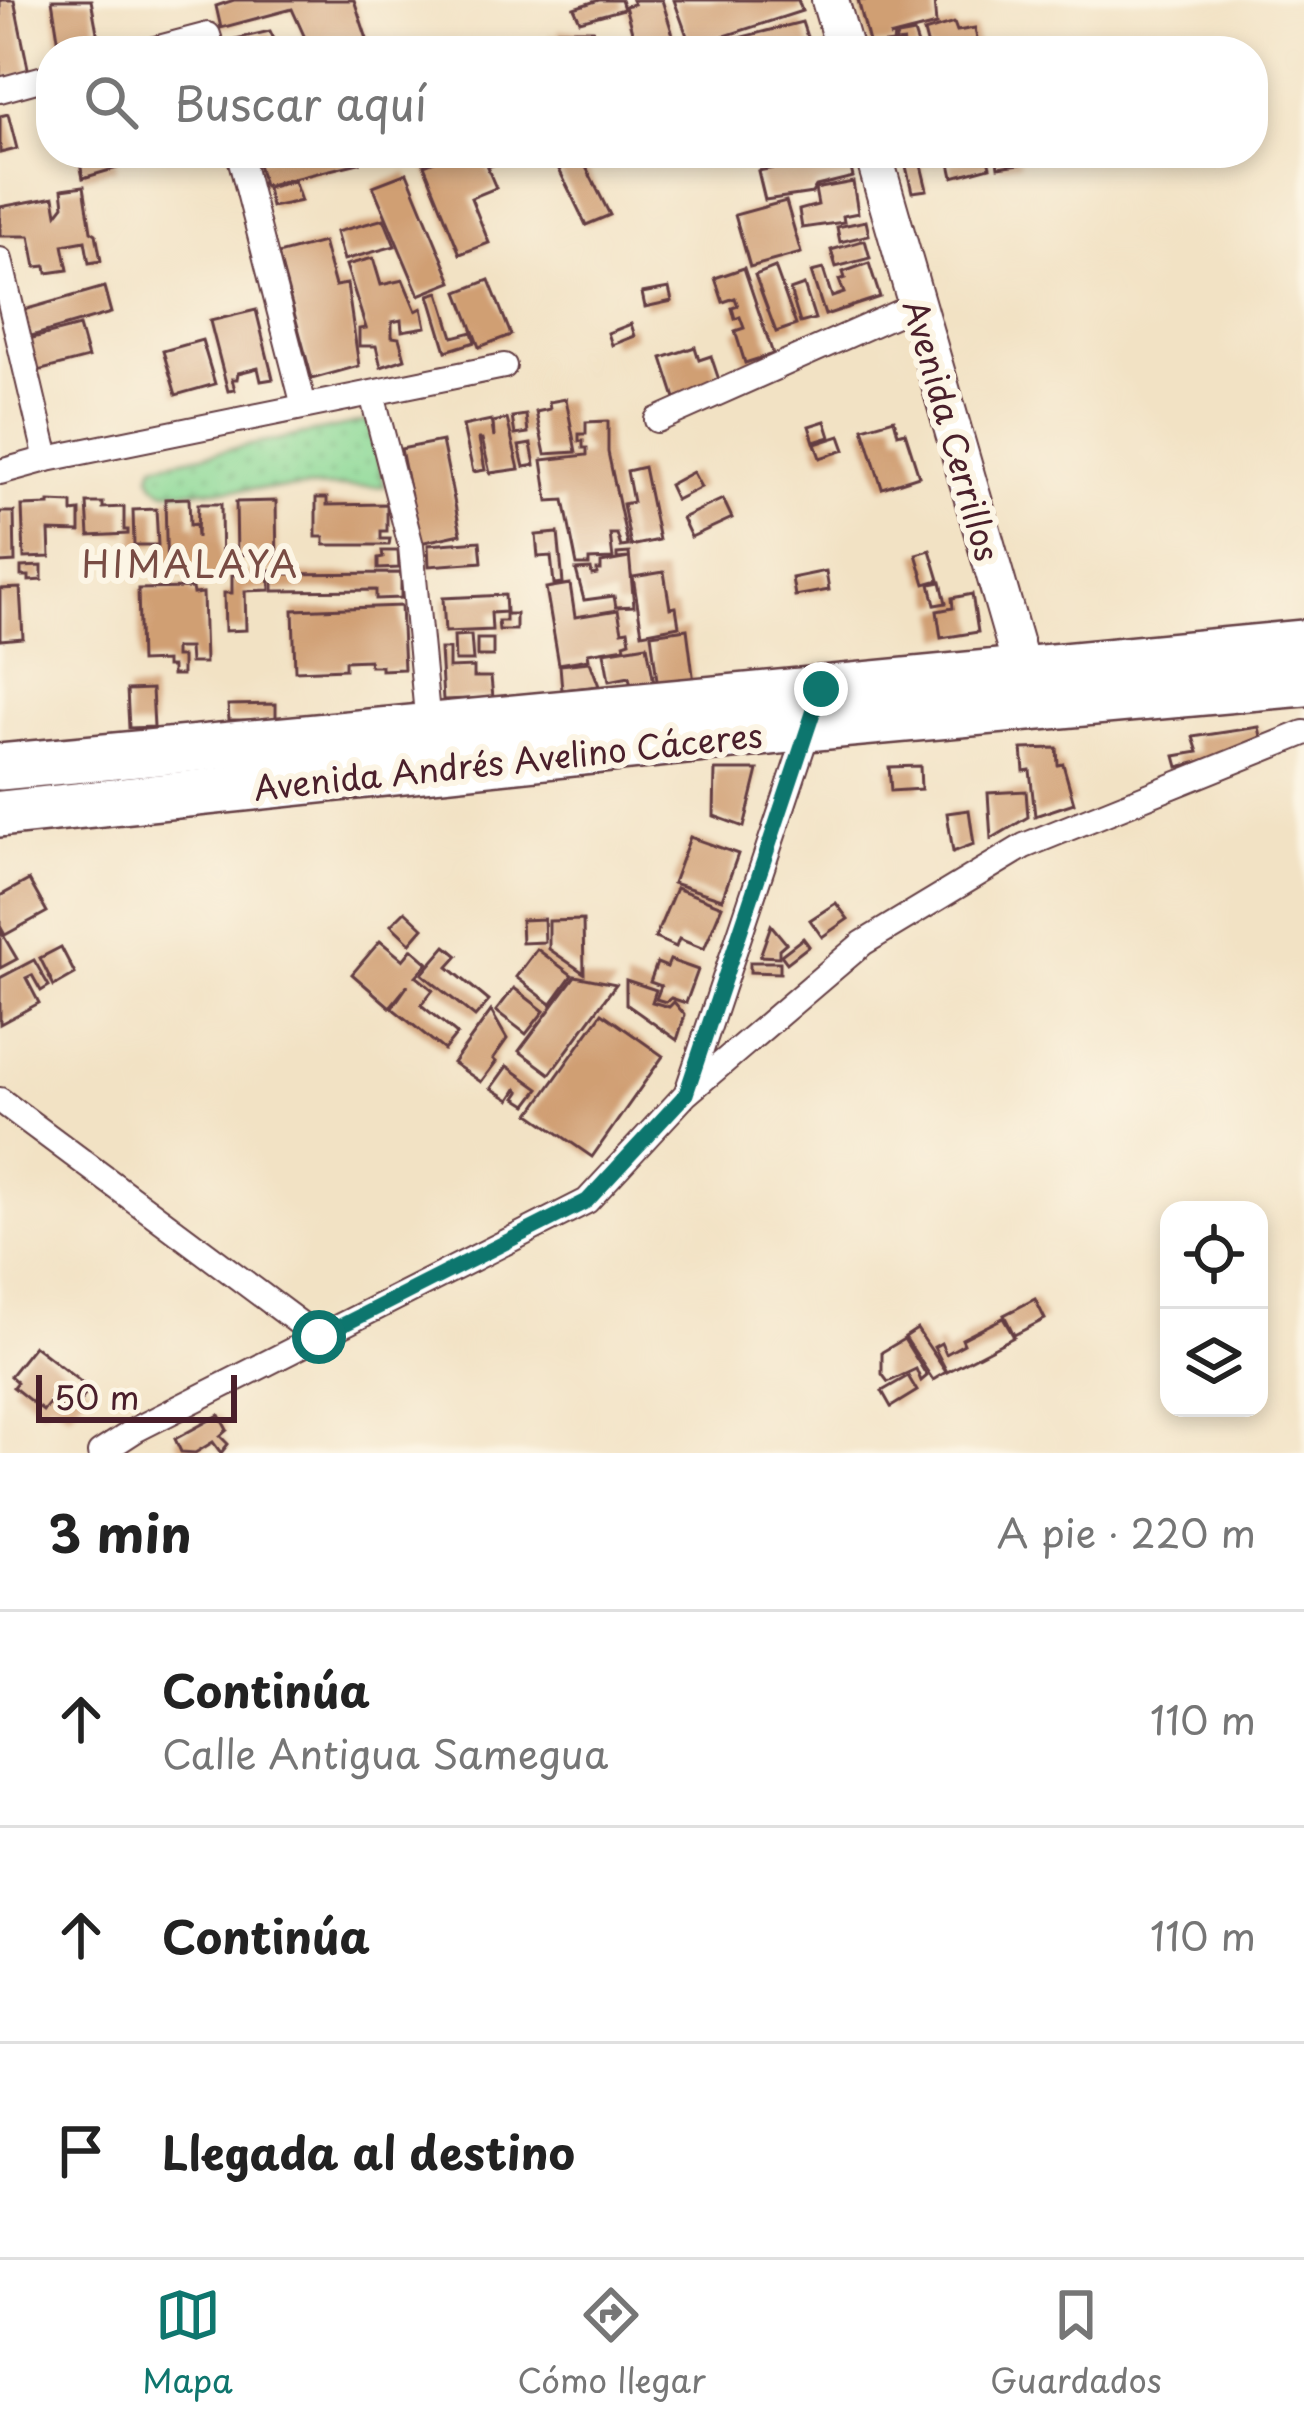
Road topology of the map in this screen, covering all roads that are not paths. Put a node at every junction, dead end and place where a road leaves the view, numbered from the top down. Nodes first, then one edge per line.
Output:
1 (830, 0) edge
2 (840, 36) edge
3 (36, 80) edge
4 (0, 90) edge
5 (243, 168) edge
6 (877, 168) edge
7 (0, 260) edge
8 (916, 305) junction
9 (504, 366) dead end
10 (372, 394) junction
11 (304, 406) junction
12 (657, 420) dead end
13 (46, 459) junction
14 (0, 472) edge
15 (1304, 644) edge
16 (1304, 683) edge
17 (1028, 689) junction
18 (815, 709) junction
19 (428, 726) junction
20 (569, 734) junction
21 (1304, 734) edge
22 (321, 758) junction
23 (0, 766) edge
24 (0, 814) edge
25 (686, 1094) junction
26 (0, 1100) edge
27 (319, 1337) junction
28 (100, 1453) edge

1 - 2 street
3 - 4 street
5 - 11 street
6 - 8 street, Avenida Cerrillos
7 - 13 street
8 - 12 street
8 - 17 street, Avenida Cerrillos
9 - 10 street
10 - 11 street
10 - 19 street
11 - 13 street
13 - 14 street
15 - 17 highway, Avenida Andrés Avelino Cáceres
16 - 17 highway, Avenida Andrés Avelino Cáceres
17 - 18 highway, Avenida Andrés Avelino Cáceres
18 - 20 highway, Avenida Andrés Avelino Cáceres
18 - 25 street
19 - 20 highway, Avenida Andrés Avelino Cáceres
19 - 22 highway, Avenida Andrés Avelino Cáceres
20 - 22 highway, Avenida Andrés Avelino Cáceres
21 - 25 street
22 - 23 highway, Avenida Andrés Avelino Cáceres
22 - 24 highway, Avenida Andrés Avelino Cáceres
25 - 27 street
26 - 27 street
27 - 28 street

